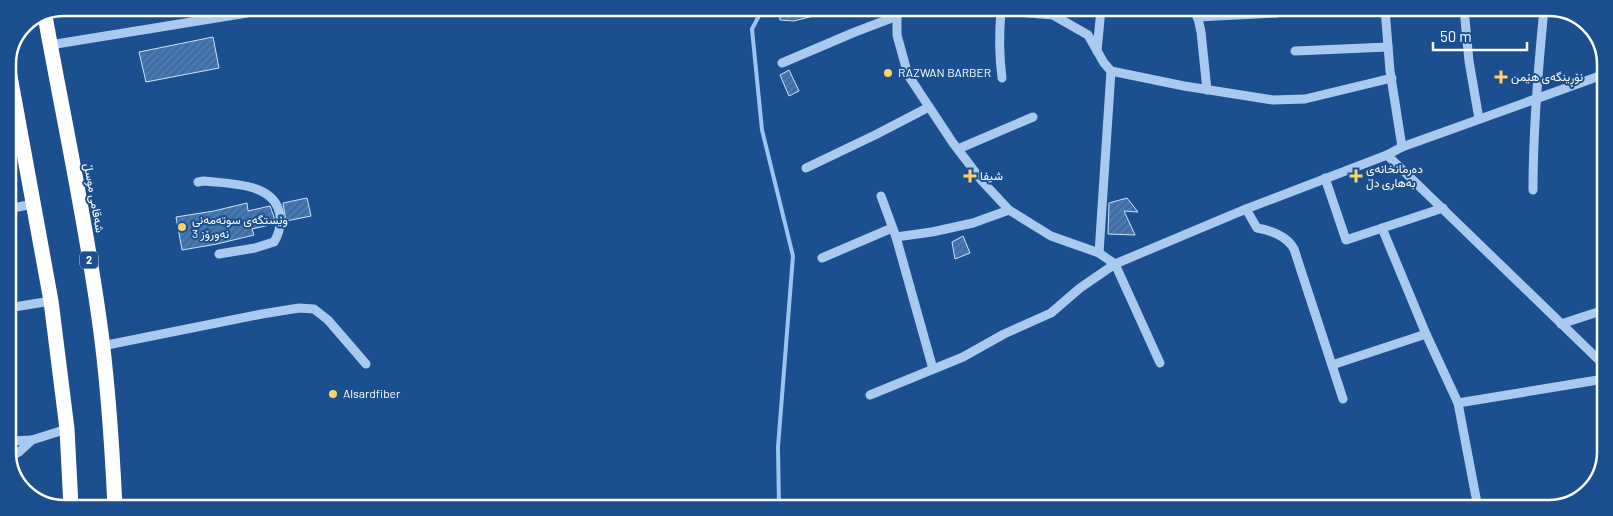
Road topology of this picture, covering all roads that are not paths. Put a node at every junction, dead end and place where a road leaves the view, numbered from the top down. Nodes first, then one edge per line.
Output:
1 (229, 16) edge
2 (888, 16) edge
3 (897, 16) edge
4 (1001, 16) edge
5 (1060, 16) edge
6 (1100, 16) edge
7 (1198, 16) edge
8 (1386, 16) edge
9 (1465, 16) edge
10 (1544, 16) edge
11 (46, 20) edge
12 (50, 46) junction
13 (1388, 47) junction
14 (1097, 51) junction
15 (1295, 51) dead end
16 (782, 63) dead end
17 (1112, 70) junction
18 (1597, 77) edge
19 (1002, 78) dead end
20 (1392, 78) junction
21 (1206, 90) junction
22 (1537, 99) junction
23 (929, 107) junction
24 (16, 109) edge
25 (1033, 117) dead end
26 (1479, 119) junction
27 (1402, 147) junction
28 (958, 149) junction
29 (1388, 155) junction
30 (806, 168) dead end
31 (1325, 178) junction
32 (198, 182) dead end
33 (1534, 190) dead end
34 (880, 196) dead end
35 (33, 204) junction
36 (16, 207) edge
37 (1443, 208) junction
38 (1246, 209) junction
39 (1009, 210) junction
40 (892, 228) junction
41 (1382, 228) junction
42 (896, 237) junction
43 (1099, 253) junction
44 (220, 254) dead end
45 (822, 258) dead end
46 (1115, 264) junction
47 (51, 301) junction
48 (16, 307) edge
49 (1597, 312) edge
50 (1561, 324) junction
51 (1426, 334) junction
52 (102, 346) junction
53 (1597, 358) edge
54 (1160, 363) dead end
55 (366, 364) dead end
56 (1332, 365) junction
57 (933, 369) junction
58 (1597, 380) edge
59 (870, 395) dead end
60 (1343, 399) dead end
61 (1458, 403) junction
62 (67, 429) junction
63 (32, 440) junction
64 (16, 441) edge
65 (16, 454) edge
66 (70, 500) edge
67 (115, 500) edge
68 (1476, 500) edge

1 - 12 street
2 - 16 street
3 - 23 street
4 - 19 street
5 - 14 street
6 - 14 street
7 - 21 street
8 - 13 street
9 - 26 street
10 - 22 street
11 - 12 highway, شەقامی موسڵ / 2
12 - 52 highway, شەقامی موسڵ / 2
13 - 15 street
13 - 20 street
14 - 17 street
17 - 21 street
17 - 43 street
18 - 22 street
20 - 21 street
20 - 27 street
22 - 26 street
22 - 33 street
23 - 28 street
23 - 30 street
24 - 35 highway
25 - 28 street
26 - 27 street
27 - 29 street
28 - 39 street
29 - 31 street
29 - 37 street
31 - 38 street
31 - 41 street
32 - 44 street
34 - 40 street
35 - 36 street
35 - 47 highway
37 - 41 street
37 - 50 street
38 - 46 street
38 - 56 street
39 - 42 street
39 - 43 street
40 - 42 street
40 - 45 street
41 - 51 street
42 - 57 street
43 - 46 street
46 - 54 street
46 - 57 street
47 - 48 street
47 - 62 highway
49 - 50 street
50 - 53 street
51 - 56 street
51 - 61 street
52 - 55 street
52 - 67 highway, شەقامی موسڵ / 2
56 - 60 street
57 - 59 street
58 - 61 street
61 - 68 street
62 - 63 street
62 - 66 highway
63 - 64 street
63 - 65 street

